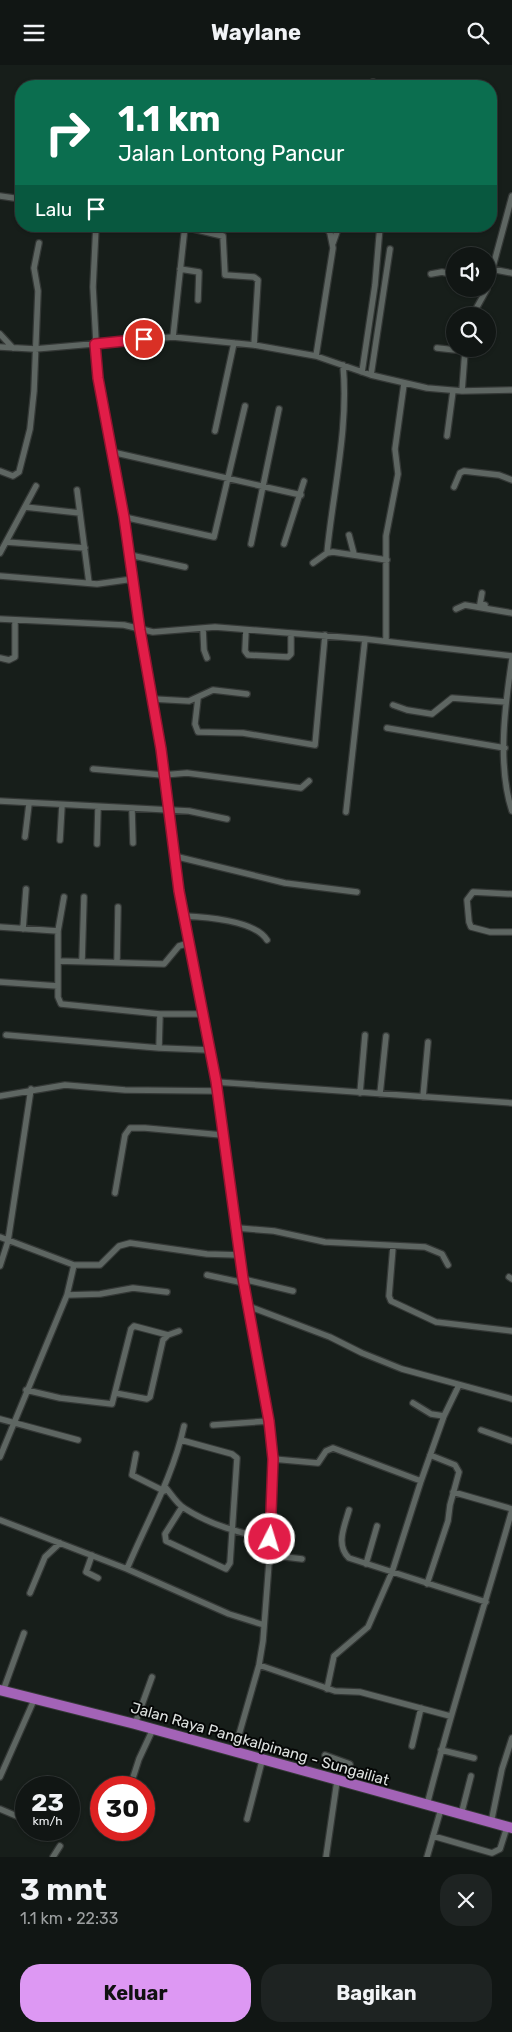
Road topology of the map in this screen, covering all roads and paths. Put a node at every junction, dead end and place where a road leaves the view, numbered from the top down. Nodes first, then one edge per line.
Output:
1 (512, 196) edge
2 (0, 197) edge
3 (15, 198) edge
4 (96, 232) edge
5 (184, 232) edge
6 (206, 232) edge
7 (328, 232) edge
8 (337, 232) edge
9 (379, 232) edge
10 (38, 243) dead end
11 (333, 243) junction
12 (390, 249) dead end
13 (496, 252) edge
14 (180, 269) junction
15 (496, 270) edge
16 (431, 273) dead end
17 (446, 273) edge
18 (512, 273) edge
19 (198, 300) dead end
20 (0, 334) edge
21 (173, 337) junction
22 (234, 343) junction
23 (95, 344) junction
24 (254, 345) junction
25 (0, 347) edge
26 (13, 348) junction
27 (437, 348) dead end
28 (35, 349) junction
29 (446, 349) edge
30 (316, 356) junction
31 (465, 357) edge
32 (345, 366) junction
33 (361, 372) junction
34 (371, 375) junction
35 (404, 384) junction
36 (512, 390) edge
37 (453, 391) junction
38 (462, 391) junction
39 (245, 406) dead end
40 (279, 409) dead end
41 (215, 431) dead end
42 (447, 436) dead end
43 (112, 452) junction
44 (0, 471) edge
45 (228, 479) junction
46 (512, 480) edge
47 (304, 481) dead end
48 (36, 486) dead end
49 (264, 487) junction
50 (454, 487) dead end
51 (77, 490) dead end
52 (301, 495) junction
53 (25, 507) junction
54 (80, 513) junction
55 (124, 517) junction
56 (349, 535) dead end
57 (6, 542) junction
58 (251, 544) dead end
59 (284, 544) dead end
60 (84, 548) junction
61 (333, 552) junction
62 (0, 553) edge
63 (354, 554) junction
64 (130, 555) junction
65 (387, 560) junction
66 (313, 563) dead end
67 (185, 567) dead end
68 (0, 576) edge
69 (133, 579) junction
70 (89, 583) junction
71 (482, 593) dead end
72 (456, 609) dead end
73 (512, 612) edge
74 (0, 619) edge
75 (15, 621) junction
76 (203, 629) junction
77 (246, 629) junction
78 (140, 630) junction
79 (291, 633) junction
80 (328, 636) junction
81 (365, 639) junction
82 (386, 641) junction
83 (512, 657) edge
84 (207, 658) dead end
85 (0, 659) edge
86 (247, 694) dead end
87 (198, 698) junction
88 (508, 698) edge
89 (153, 699) junction
90 (393, 705) dead end
91 (387, 728) dead end
92 (505, 748) junction
93 (93, 769) dead end
94 (164, 775) junction
95 (309, 781) dead end
96 (0, 801) edge
97 (29, 804) junction
98 (62, 805) junction
99 (98, 808) junction
100 (132, 810) junction
101 (512, 811) edge
102 (168, 812) junction
103 (346, 812) dead end
104 (227, 819) dead end
105 (25, 837) dead end
106 (60, 840) dead end
107 (133, 843) dead end
108 (97, 844) dead end
109 (174, 856) junction
110 (26, 889) dead end
111 (357, 892) dead end
112 (512, 894) edge
113 (64, 897) dead end
114 (84, 897) dead end
115 (118, 907) dead end
116 (184, 916) junction
117 (0, 927) edge
118 (23, 929) junction
119 (58, 931) junction
120 (512, 932) edge
121 (267, 940) dead end
122 (188, 943) junction
123 (58, 961) junction
124 (82, 961) junction
125 (116, 962) junction
126 (0, 982) edge
127 (58, 987) junction
128 (160, 1014) junction
129 (203, 1014) junction
130 (6, 1035) dead end
131 (365, 1035) dead end
132 (386, 1036) dead end
133 (428, 1042) dead end
134 (159, 1048) junction
135 (209, 1050) junction
136 (216, 1081) junction
137 (31, 1089) junction
138 (217, 1091) junction
139 (360, 1093) junction
140 (380, 1094) junction
141 (0, 1096) edge
142 (423, 1097) junction
143 (512, 1103) edge
144 (222, 1135) junction
145 (115, 1193) dead end
146 (237, 1228) junction
147 (0, 1237) edge
148 (8, 1241) junction
149 (393, 1247) junction
150 (240, 1255) junction
151 (0, 1265) edge
152 (74, 1265) junction
153 (448, 1265) dead end
154 (206, 1275) dead end
155 (243, 1281) junction
156 (292, 1291) dead end
157 (167, 1292) dead end
158 (67, 1295) junction
159 (248, 1306) junction
160 (179, 1331) dead end
161 (512, 1331) edge
162 (168, 1335) junction
163 (459, 1385) junction
164 (26, 1390) junction
165 (115, 1393) junction
166 (512, 1399) edge
167 (413, 1403) dead end
168 (444, 1416) junction
169 (0, 1419) edge
170 (269, 1421) junction
171 (12, 1424) junction
172 (213, 1425) dead end
173 (184, 1426) dead end
174 (481, 1430) dead end
175 (78, 1440) dead end
176 (181, 1440) junction
177 (512, 1441) edge
178 (136, 1454) dead end
179 (430, 1455) junction
180 (0, 1457) edge
181 (273, 1459) junction
182 (421, 1481) junction
183 (165, 1489) junction
184 (453, 1492) junction
185 (182, 1507) junction
186 (349, 1510) dead end
187 (512, 1510) edge
188 (0, 1520) edge
189 (377, 1526) dead end
190 (230, 1530) junction
191 (270, 1539) junction
192 (60, 1543) junction
193 (92, 1555) junction
194 (269, 1555) junction
195 (302, 1559) dead end
196 (366, 1564) junction
197 (127, 1569) junction
198 (392, 1572) junction
199 (98, 1578) dead end
200 (427, 1584) junction
201 (30, 1593) dead end
202 (486, 1602) junction
203 (264, 1625) junction
204 (24, 1633) dead end
205 (259, 1665) junction
206 (152, 1677) dead end
207 (327, 1689) junction
208 (1, 1691) edge
209 (34, 1700) junction
210 (421, 1708) junction
211 (450, 1716) junction
212 (135, 1724) junction
213 (153, 1729) junction
214 (512, 1738) edge
215 (412, 1746) dead end
216 (441, 1750) junction
217 (234, 1752) junction
218 (325, 1755) dead end
219 (474, 1758) dead end
220 (262, 1761) junction
221 (133, 1776) edge
222 (471, 1776) dead end
223 (0, 1777) edge
224 (337, 1781) junction
225 (352, 1785) junction
226 (427, 1805) junction
227 (0, 1809) edge
228 (441, 1809) junction
229 (461, 1815) junction
230 (15, 1816) edge
231 (247, 1819) dead end
232 (491, 1823) junction
233 (509, 1827) edge
234 (433, 1836) junction
235 (60, 1846) dead end
236 (53, 1857) edge
237 (326, 1857) edge
238 (427, 1857) edge

1 - 13 street
2 - 3 street
4 - 23 street
5 - 14 street
6 - 24 street
7 - 11 street
8 - 11 street
9 - 33 street
10 - 28 street
11 - 30 street
12 - 34 street
14 - 19 street
14 - 21 street
15 - 18 street
16 - 17 street
20 - 26 street
21 - 22 street
21 - 23 street
22 - 24 street
22 - 41 street
23 - 28 street
23 - 43 street
24 - 30 street
25 - 26 street
26 - 28 street
27 - 29 street
28 - 44 street
30 - 32 street
31 - 38 street
32 - 33 street
32 - 61 street
33 - 34 street
34 - 35 street
35 - 37 street
35 - 65 street
36 - 38 street
37 - 38 street
37 - 42 street
39 - 45 street
40 - 49 street
43 - 45 street
43 - 55 street
45 - 49 street
45 - 55 street
46 - 50 street
47 - 52 street
48 - 53 street
49 - 52 street
49 - 58 street
51 - 54 street
52 - 59 street
53 - 54 street
53 - 57 street
54 - 60 street
55 - 64 street
56 - 63 street
57 - 60 street
57 - 62 street
60 - 70 street
61 - 63 street
61 - 66 street
63 - 65 street
64 - 67 street
64 - 69 street
65 - 82 street
68 - 70 street
69 - 70 street
69 - 78 street
71 - 73 street
72 - 73 street
74 - 75 street
75 - 78 street
75 - 85 street
76 - 77 street
76 - 78 street
76 - 84 street
77 - 79 street
77 - 79 street
78 - 89 street
79 - 80 street
80 - 81 street
80 - 87 street
81 - 82 street
81 - 103 street
82 - 83 street
83 - 88 street
86 - 87 street
87 - 89 street
88 - 90 street
88 - 92 street
89 - 94 street
91 - 92 street
92 - 101 street
93 - 94 street
94 - 95 street
94 - 102 street
96 - 97 street
97 - 98 street
97 - 105 street
98 - 99 street
98 - 106 street
99 - 100 street
99 - 108 street
100 - 102 street
100 - 107 street
102 - 104 street
102 - 109 street
109 - 111 street
109 - 116 street
110 - 118 street
112 - 120 street
113 - 119 street
114 - 124 street
115 - 125 street
116 - 121 street
116 - 122 street
117 - 118 street
118 - 119 street
119 - 123 street
122 - 125 street
122 - 129 street
123 - 124 street
123 - 127 street
124 - 125 street
126 - 127 street
127 - 128 street
128 - 129 street
128 - 134 street
129 - 135 street
130 - 134 street
131 - 139 street
132 - 140 street
133 - 142 street
134 - 135 street
135 - 136 street
136 - 138 street
136 - 139 street
137 - 138 street
137 - 141 street
137 - 148 street
138 - 144 street
139 - 140 street
140 - 142 street
142 - 143 street
144 - 145 street
144 - 146 street
146 - 149 street
146 - 150 street
147 - 148 street
148 - 151 street
148 - 152 street
149 - 153 street
149 - 161 street
150 - 152 street
150 - 155 street
152 - 158 street
154 - 155 street
155 - 156 street
155 - 159 street
157 - 158 street
158 - 164 street
159 - 163 street
159 - 170 street
160 - 162 street
162 - 165 street
162 - 165 street
163 - 166 street
163 - 168 street
164 - 165 street
164 - 171 street
167 - 168 street
168 - 179 street
169 - 171 street
170 - 172 street
170 - 181 street
171 - 175 street
171 - 180 street
173 - 176 street
174 - 177 street
176 - 183 street
176 - 190 street
178 - 183 street
179 - 182 street
179 - 184 street
181 - 182 street
181 - 191 street
182 - 198 street
183 - 185 street
183 - 197 street
184 - 187 street
184 - 200 street
185 - 190 street
185 - 190 street
186 - 196 street
187 - 202 street
188 - 192 street
189 - 196 street
190 - 191 street
191 - 194 street
192 - 193 street
192 - 201 street
193 - 197 street
193 - 199 street
194 - 195 street
194 - 203 street
196 - 198 street
197 - 203 street
198 - 200 street
198 - 207 street
200 - 202 street
202 - 211 street
203 - 205 street
204 - 208 street
205 - 207 street
205 - 217 street
206 - 212 street
207 - 210 street
208 - 209 highway, Jalan Raya Pangkalpinang - Sungailiat
209 - 212 highway, Jalan Raya Pangkalpinang - Sungailiat
209 - 223 street
210 - 211 street
210 - 215 street
211 - 216 street
212 - 213 highway, Jalan Raya Pangkalpinang - Sungailiat
213 - 217 highway, Jalan Raya Pangkalpinang - Sungailiat
213 - 221 street
214 - 232 street
216 - 219 street
216 - 226 street
217 - 220 highway, Jalan Raya Pangkalpinang - Sungailiat
218 - 225 street
220 - 224 highway, Jalan Raya Pangkalpinang - Sungailiat
220 - 231 street
222 - 229 street
224 - 225 highway, Jalan Raya Pangkalpinang - Sungailiat
224 - 237 street
225 - 226 highway, Jalan Raya Pangkalpinang - Sungailiat
226 - 228 highway, Jalan Raya Pangkalpinang - Sungailiat
227 - 230 street
228 - 229 highway, Jalan Raya Pangkalpinang - Sungailiat
228 - 234 street
229 - 232 highway, Jalan Raya Pangkalpinang - Sungailiat
232 - 233 highway, Jalan Raya Pangkalpinang - Sungailiat
233 - 234 street
234 - 238 street
235 - 236 street

